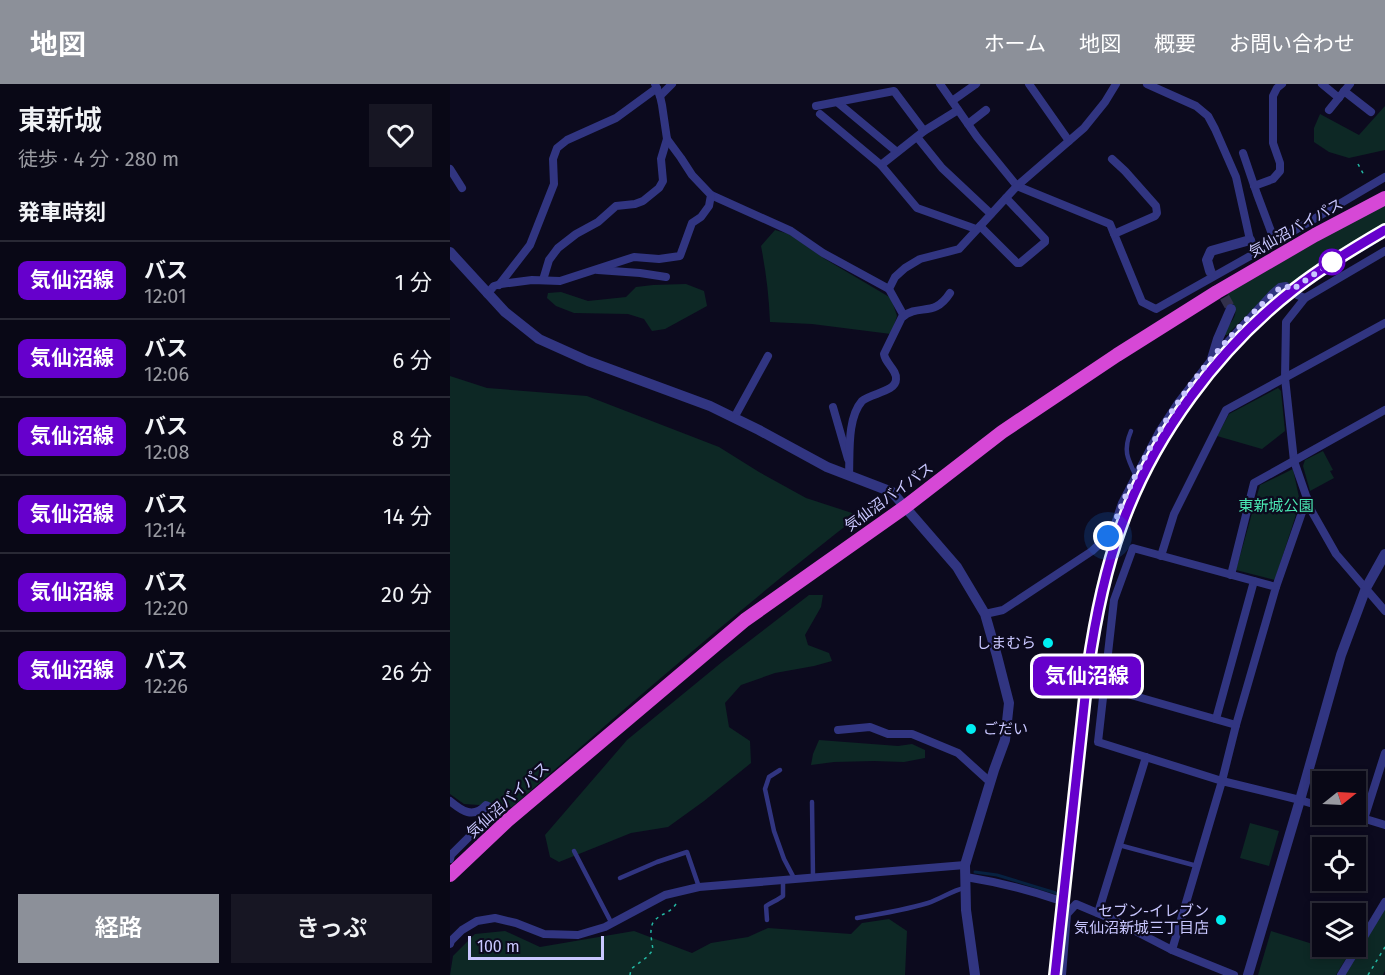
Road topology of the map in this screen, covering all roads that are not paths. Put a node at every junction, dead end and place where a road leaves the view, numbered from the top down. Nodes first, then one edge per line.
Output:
1 (672, 84) edge
2 (940, 84) edge
3 (976, 84) edge
4 (1029, 84) edge
5 (1116, 84) edge
6 (1147, 84) edge
7 (1282, 84) edge
8 (1322, 84) edge
9 (657, 89) edge
10 (1344, 91) edge
11 (952, 101) junction
12 (837, 102) junction
13 (958, 110) junction
14 (986, 110) dead end
15 (1329, 110) dead end
16 (1371, 112) dead end
17 (968, 124) junction
18 (920, 134) junction
19 (666, 139) junction
20 (1069, 141) junction
21 (897, 152) junction
22 (1112, 159) dead end
23 (1233, 163) junction
24 (881, 165) junction
25 (450, 169) edge
26 (1385, 177) edge
27 (1017, 186) junction
28 (1254, 186) junction
29 (462, 188) dead end
30 (711, 195) junction
31 (1006, 198) junction
32 (1385, 198) edge
33 (991, 214) junction
34 (978, 228) junction
35 (1385, 231) edge
36 (1114, 234) junction
37 (1250, 240) junction
38 (1275, 242) junction
39 (1258, 251) junction
40 (1385, 251) edge
41 (450, 252) edge
42 (593, 270) junction
43 (1210, 271) dead end
44 (666, 277) dead end
45 (543, 280) junction
46 (498, 285) junction
47 (889, 289) junction
48 (1292, 290) junction
49 (950, 293) dead end
50 (487, 294) junction
51 (1305, 298) junction
52 (1231, 309) dead end
53 (904, 316) junction
54 (1385, 323) edge
55 (768, 356) dead end
56 (1212, 359) junction
57 (1285, 378) junction
58 (833, 407) dead end
59 (1385, 410) edge
60 (734, 418) junction
61 (1131, 431) dead end
62 (1294, 461) junction
63 (849, 470) junction
64 (1136, 476) junction
65 (1307, 498) junction
66 (905, 507) junction
67 (1385, 554) edge
68 (1161, 556) junction
69 (1231, 575) junction
70 (1254, 581) junction
71 (1276, 587) junction
72 (1366, 588) junction
73 (1385, 611) edge
74 (985, 614) junction
75 (1103, 687) junction
76 (1216, 720) junction
77 (1236, 725) junction
78 (838, 730) dead end
79 (1385, 753) edge
80 (1146, 757) junction
81 (780, 770) dead end
82 (1222, 781) junction
83 (990, 782) junction
84 (1300, 800) junction
85 (450, 801) edge
86 (812, 802) dead end
87 (1312, 804) edge
88 (1366, 813) edge
89 (1366, 820) edge
90 (1385, 825) edge
91 (1119, 845) junction
92 (574, 851) dead end
93 (450, 860) edge
94 (965, 865) junction
95 (1197, 866) junction
96 (450, 875) edge
97 (813, 877) junction
98 (620, 878) dead end
99 (794, 878) junction
100 (783, 879) junction
101 (966, 883) junction
102 (699, 887) junction
103 (1055, 899) dead end
104 (1385, 902) edge
105 (1098, 913) junction
106 (857, 918) dead end
107 (767, 920) dead end
108 (612, 924) junction
109 (450, 945) edge
110 (1172, 950) junction
111 (975, 975) edge
112 (1055, 975) edge
113 (1062, 975) edge
114 (1234, 975) edge
115 (1248, 975) edge
116 (1341, 975) edge

1 - 9 street
2 - 11 street
3 - 11 street
4 - 20 street
5 - 20 street
6 - 23 street
7 - 28 street
8 - 10 street
9 - 19 street
9 - 46 street
10 - 15 street
10 - 16 street
11 - 13 street
12 - 18 street
12 - 21 street
12 - 24 street
13 - 17 street
13 - 18 street
14 - 17 street
17 - 27 street
18 - 21 street
18 - 33 street
19 - 30 street
19 - 45 street
20 - 27 street
21 - 24 street
22 - 36 street
23 - 28 street
23 - 37 street
24 - 34 street
25 - 29 street
26 - 38 street
27 - 31 street
27 - 36 street
28 - 38 street
30 - 42 street
30 - 47 street
31 - 33 street
31 - 34 street
32 - 66 highway, 気仙沼バイパス
33 - 34 street
34 - 47 street
35 - 48 lane
36 - 39 street
37 - 39 street
37 - 43 street
38 - 39 street
40 - 51 street
41 - 50 street
42 - 44 street
42 - 45 street
45 - 46 street
46 - 50 street
47 - 53 street
48 - 51 street
48 - 56 street
48 - 112 lane
49 - 53 street
50 - 60 street
51 - 57 street
52 - 56 street
53 - 63 street
54 - 57 street
55 - 60 street
56 - 64 street
57 - 62 street
57 - 68 street
58 - 63 street
59 - 62 street
60 - 63 street
61 - 64 lane
62 - 65 street
62 - 69 street
63 - 66 street
64 - 74 street
65 - 71 street
65 - 72 street
66 - 74 street
66 - 96 highway, 気仙沼バイパス
67 - 72 street
68 - 69 street
68 - 75 street
69 - 70 street
70 - 71 street
70 - 76 street
71 - 77 street
72 - 73 street
72 - 84 street
74 - 83 street
75 - 76 street
75 - 80 street
76 - 77 street
77 - 82 street
78 - 83 street
79 - 88 street
80 - 82 street
80 - 91 street
81 - 99 lane
82 - 84 street
82 - 95 street
83 - 94 street
84 - 87 street
84 - 115 street
85 - 93 street
86 - 97 lane
89 - 90 street
91 - 95 lane
91 - 105 street
92 - 108 lane
94 - 97 street
94 - 101 street
95 - 110 street
97 - 99 street
98 - 102 lane
99 - 100 street
100 - 102 street
100 - 107 lane
101 - 103 street
101 - 106 lane
101 - 111 street
102 - 108 street
104 - 116 street
105 - 110 street
105 - 113 street
108 - 109 street
110 - 114 street

